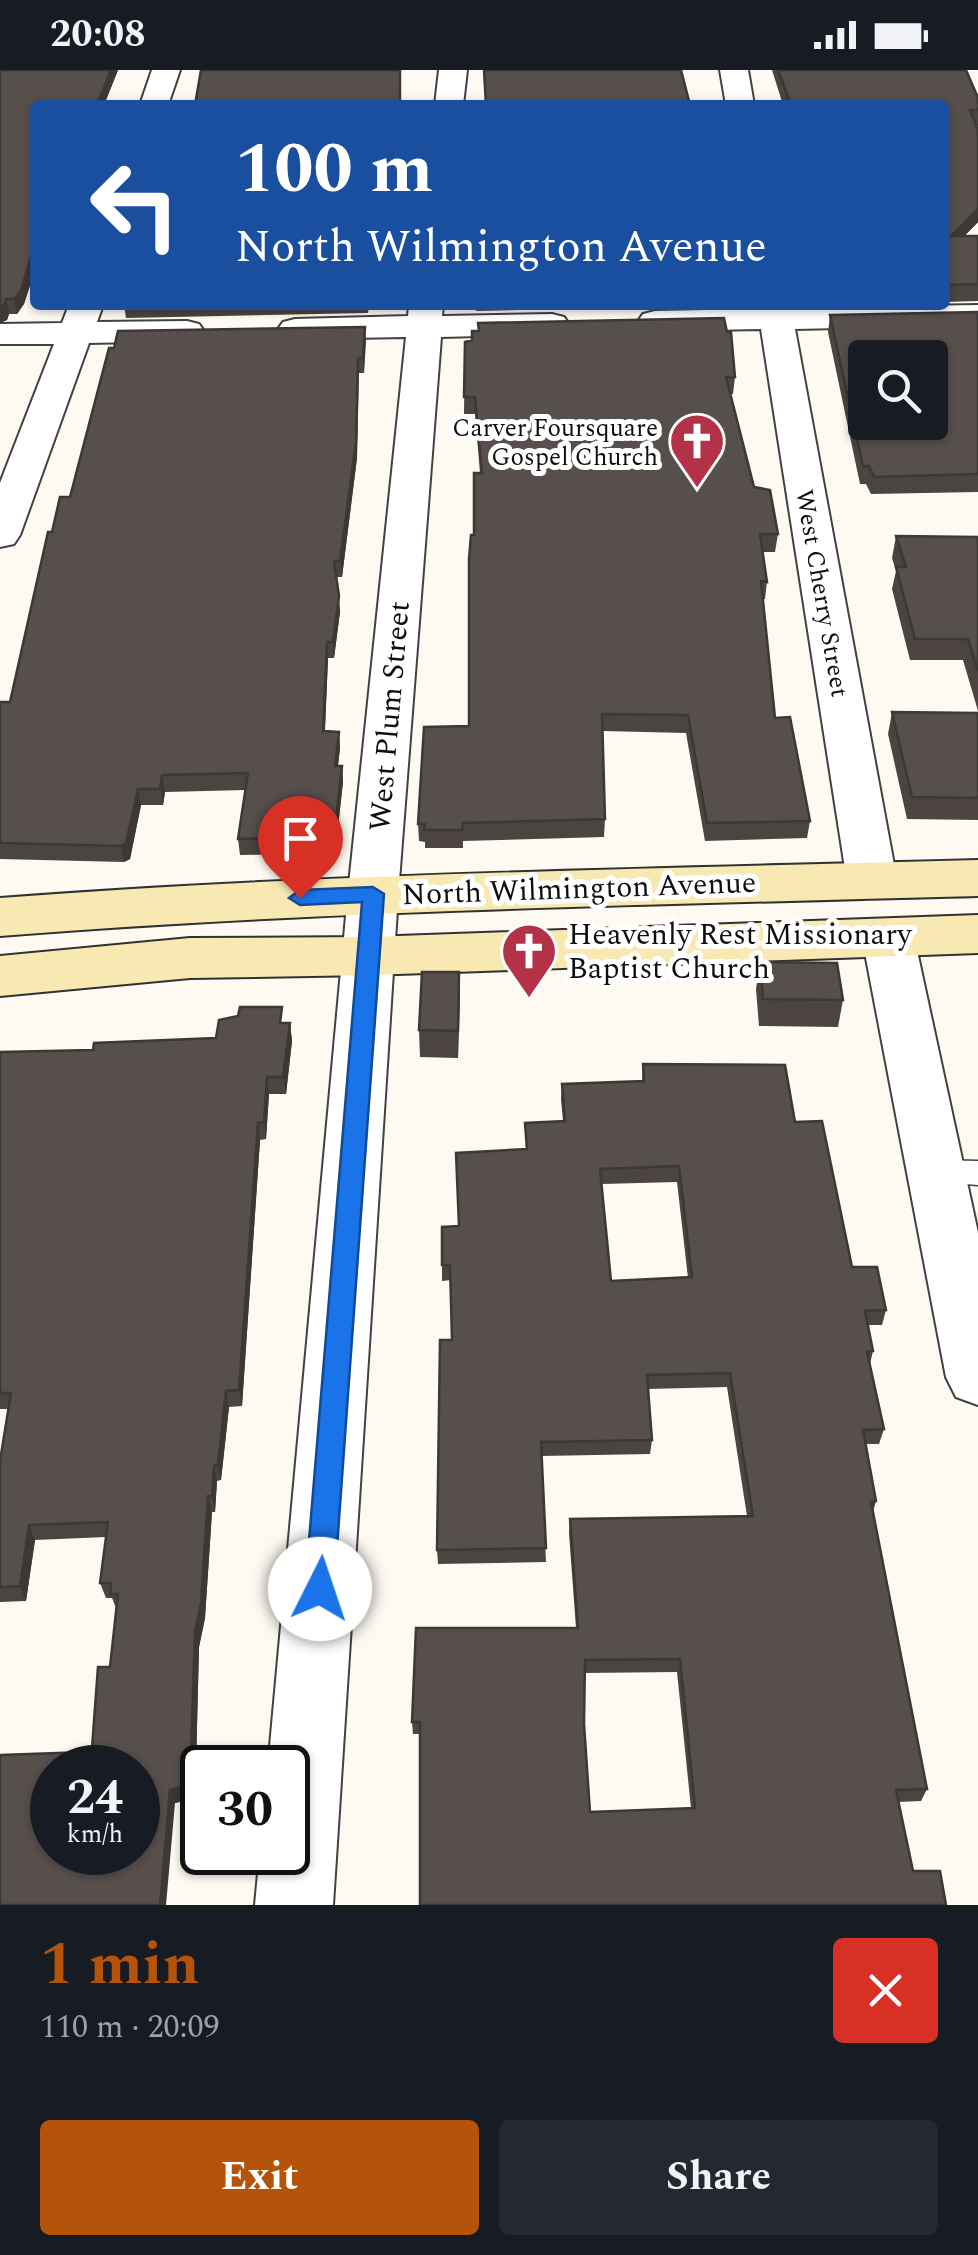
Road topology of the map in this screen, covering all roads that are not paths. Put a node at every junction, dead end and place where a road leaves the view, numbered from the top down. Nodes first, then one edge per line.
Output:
1 (166, 70) edge
2 (452, 70) edge
3 (734, 70) edge
4 (156, 100) edge
5 (449, 100) edge
6 (739, 100) edge
7 (775, 312) edge
8 (978, 314) edge
9 (425, 316) edge
10 (81, 319) edge
11 (620, 322) edge
12 (580, 323) edge
13 (212, 330) edge
14 (270, 330) edge
15 (0, 334) edge
16 (0, 535) edge
17 (978, 878) edge
18 (872, 881) junction
19 (373, 894) junction
20 (0, 917) edge
21 (978, 934) edge
22 (888, 936) junction
23 (370, 956) junction
24 (0, 976) edge
25 (957, 1172) edge
26 (978, 1377) edge
27 (294, 1905) edge

1 - 4 street
2 - 5 street
3 - 6 street
7 - 8 street
7 - 11 street
7 - 18 street, West Cherry Street
9 - 12 street
9 - 14 street
9 - 19 street, West Plum Street
10 - 13 street
10 - 15 street
10 - 16 street
17 - 18 main road, North Wilmington Avenue
18 - 19 main road, North Wilmington Avenue
19 - 20 main road, North Wilmington Avenue
19 - 23 street, West Plum Street
21 - 22 main road, North Wilmington Avenue
22 - 23 main road, North Wilmington Avenue
22 - 25 street
23 - 24 main road, North Wilmington Avenue
23 - 27 street, West Plum Street
25 - 26 street

